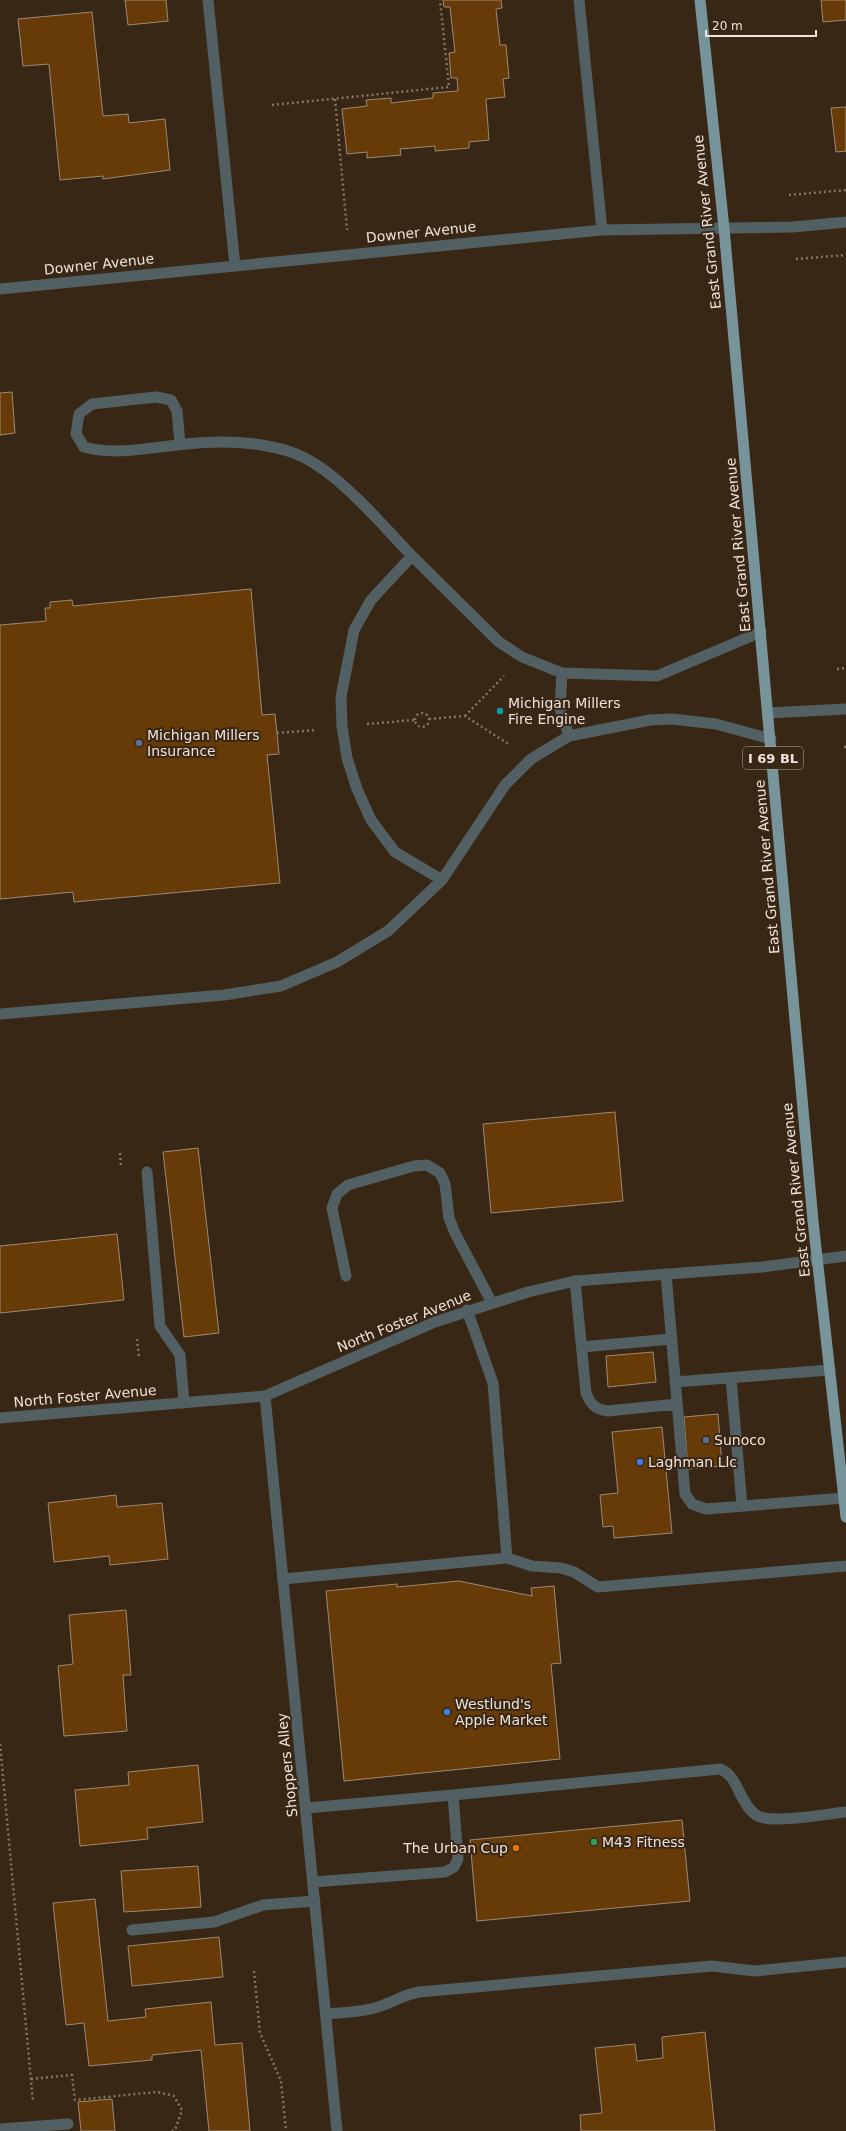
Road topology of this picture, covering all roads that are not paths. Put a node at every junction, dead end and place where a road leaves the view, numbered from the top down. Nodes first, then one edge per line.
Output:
1 (208, 0) edge
2 (579, 0) edge
3 (700, 0) edge
4 (846, 222) edge
5 (724, 228) junction
6 (602, 230) junction
7 (235, 266) junction
8 (0, 289) edge
9 (180, 444) junction
10 (412, 556) junction
11 (761, 632) junction
12 (562, 673) junction
13 (846, 709) edge
14 (768, 713) junction
15 (569, 736) junction
16 (771, 738) junction
17 (442, 880) junction
18 (0, 1014) edge
19 (147, 1172) dead end
20 (846, 1256) edge
21 (818, 1260) junction
22 (666, 1274) junction
23 (346, 1276) dead end
24 (575, 1282) junction
25 (492, 1303) junction
26 (467, 1310) junction
27 (671, 1339) junction
28 (582, 1347) junction
29 (830, 1370) junction
30 (731, 1378) junction
31 (675, 1382) junction
32 (265, 1396) junction
33 (184, 1403) junction
34 (677, 1404) junction
35 (0, 1418) edge
36 (844, 1498) junction
37 (742, 1506) junction
38 (846, 1516) edge
39 (507, 1558) junction
40 (846, 1566) edge
41 (283, 1579) junction
42 (453, 1795) junction
43 (307, 1808) junction
44 (846, 1812) edge
45 (313, 1882) junction
46 (315, 1901) junction
47 (132, 1930) dead end
48 (846, 1962) edge
49 (327, 2014) junction
50 (68, 2124) dead end
51 (0, 2129) edge
52 (337, 2131) edge

1 - 7 street
2 - 6 street
3 - 5 main road, East Grand River Avenue / I 69 BL
4 - 5 street, Downer Avenue
5 - 6 street, Downer Avenue
5 - 11 main road, East Grand River Avenue / I 69 BL
6 - 7 street, Downer Avenue
7 - 8 street, Downer Avenue
9 - 9 street
9 - 10 street
10 - 12 street
10 - 17 street
11 - 12 street
11 - 14 main road, East Grand River Avenue / I 69 BL
12 - 15 street
13 - 14 street
14 - 16 main road, East Grand River Avenue / I 69 BL
15 - 16 street
15 - 17 street
16 - 21 main road, East Grand River Avenue / I 69 BL
17 - 18 street
19 - 33 street
20 - 21 street, North Foster Avenue
21 - 22 street, North Foster Avenue
21 - 29 main road, East Grand River Avenue / I 69 BL
22 - 24 street, North Foster Avenue
22 - 27 street
23 - 25 street
24 - 25 street, North Foster Avenue
24 - 28 street
25 - 26 street, North Foster Avenue
26 - 32 street, North Foster Avenue
26 - 39 street
27 - 28 street
27 - 31 street
28 - 34 street
29 - 30 street
29 - 36 main road, East Grand River Avenue / I 69 BL
30 - 31 street
30 - 37 street
31 - 34 street
32 - 33 street, North Foster Avenue
32 - 41 street, Shoppers Alley
33 - 35 street, North Foster Avenue
34 - 37 street
36 - 37 street
36 - 38 main road, East Grand River Avenue / I 69 BL
39 - 40 street
39 - 41 street
41 - 43 street, Shoppers Alley
42 - 43 street
42 - 44 street
42 - 45 street
43 - 45 street, Shoppers Alley
45 - 46 street, Shoppers Alley
46 - 47 street
46 - 49 street, Shoppers Alley
48 - 49 street
49 - 52 street, Shoppers Alley
50 - 51 street

